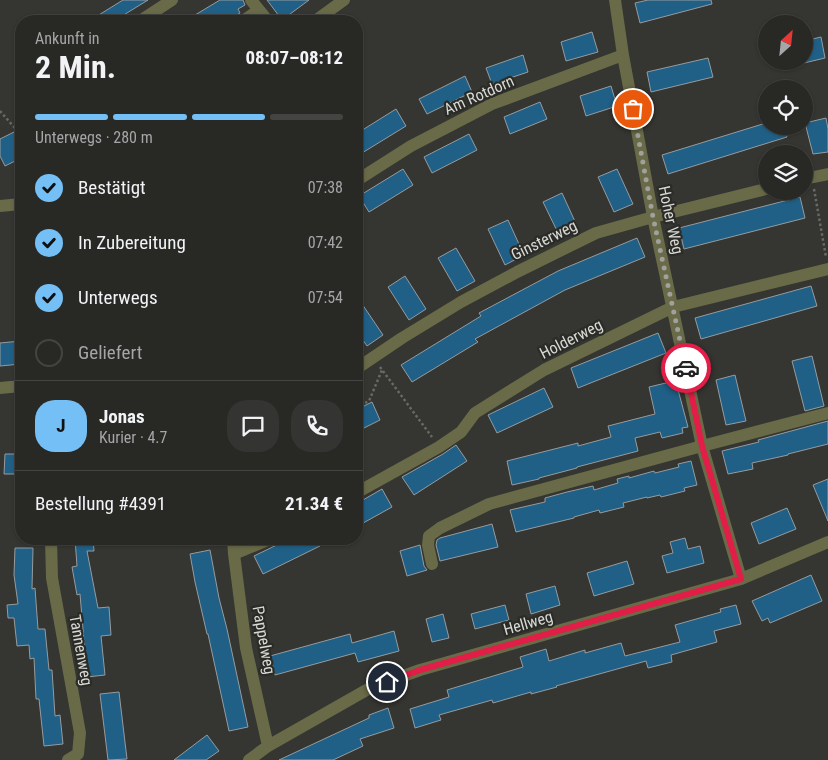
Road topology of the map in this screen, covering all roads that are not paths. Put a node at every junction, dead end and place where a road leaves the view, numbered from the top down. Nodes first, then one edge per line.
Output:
1 (172, 0) edge
2 (344, 0) edge
3 (615, 0) edge
4 (255, 5) edge
5 (149, 15) edge
6 (263, 15) edge
7 (323, 15) edge
8 (623, 55) junction
9 (828, 174) edge
10 (363, 177) edge
11 (813, 177) edge
12 (758, 191) edge
13 (15, 205) edge
14 (0, 206) edge
15 (653, 217) junction
16 (828, 269) edge
17 (673, 307) junction
18 (363, 364) edge
19 (15, 387) edge
20 (0, 388) edge
21 (828, 413) edge
22 (702, 446) junction
23 (363, 489) edge
24 (828, 542) edge
25 (51, 545) edge
26 (234, 545) edge
27 (256, 545) edge
28 (234, 554) junction
29 (432, 564) dead end
30 (741, 579) junction
31 (268, 746) junction
32 (68, 760) edge
33 (249, 760) edge

1 - 5 street
2 - 7 street
3 - 8 street, Hoher Weg
4 - 6 street
8 - 10 street, Am Rotdorn
8 - 15 street, Hoher Weg
9 - 11 street
12 - 15 street, Ginsterweg
13 - 14 street
15 - 17 street, Hoher Weg
15 - 18 street, Ginsterweg
16 - 17 street, Holderweg
17 - 22 street, Hoher Weg
17 - 23 street, Holderweg
19 - 20 street
21 - 22 street
22 - 29 street
22 - 30 street, Hoher Weg
24 - 30 street, Hellweg
25 - 32 street, Tannenweg
26 - 28 street, Pappelweg
27 - 28 street
28 - 31 street, Pappelweg
30 - 31 street, Hellweg
31 - 33 street, Hellweg

